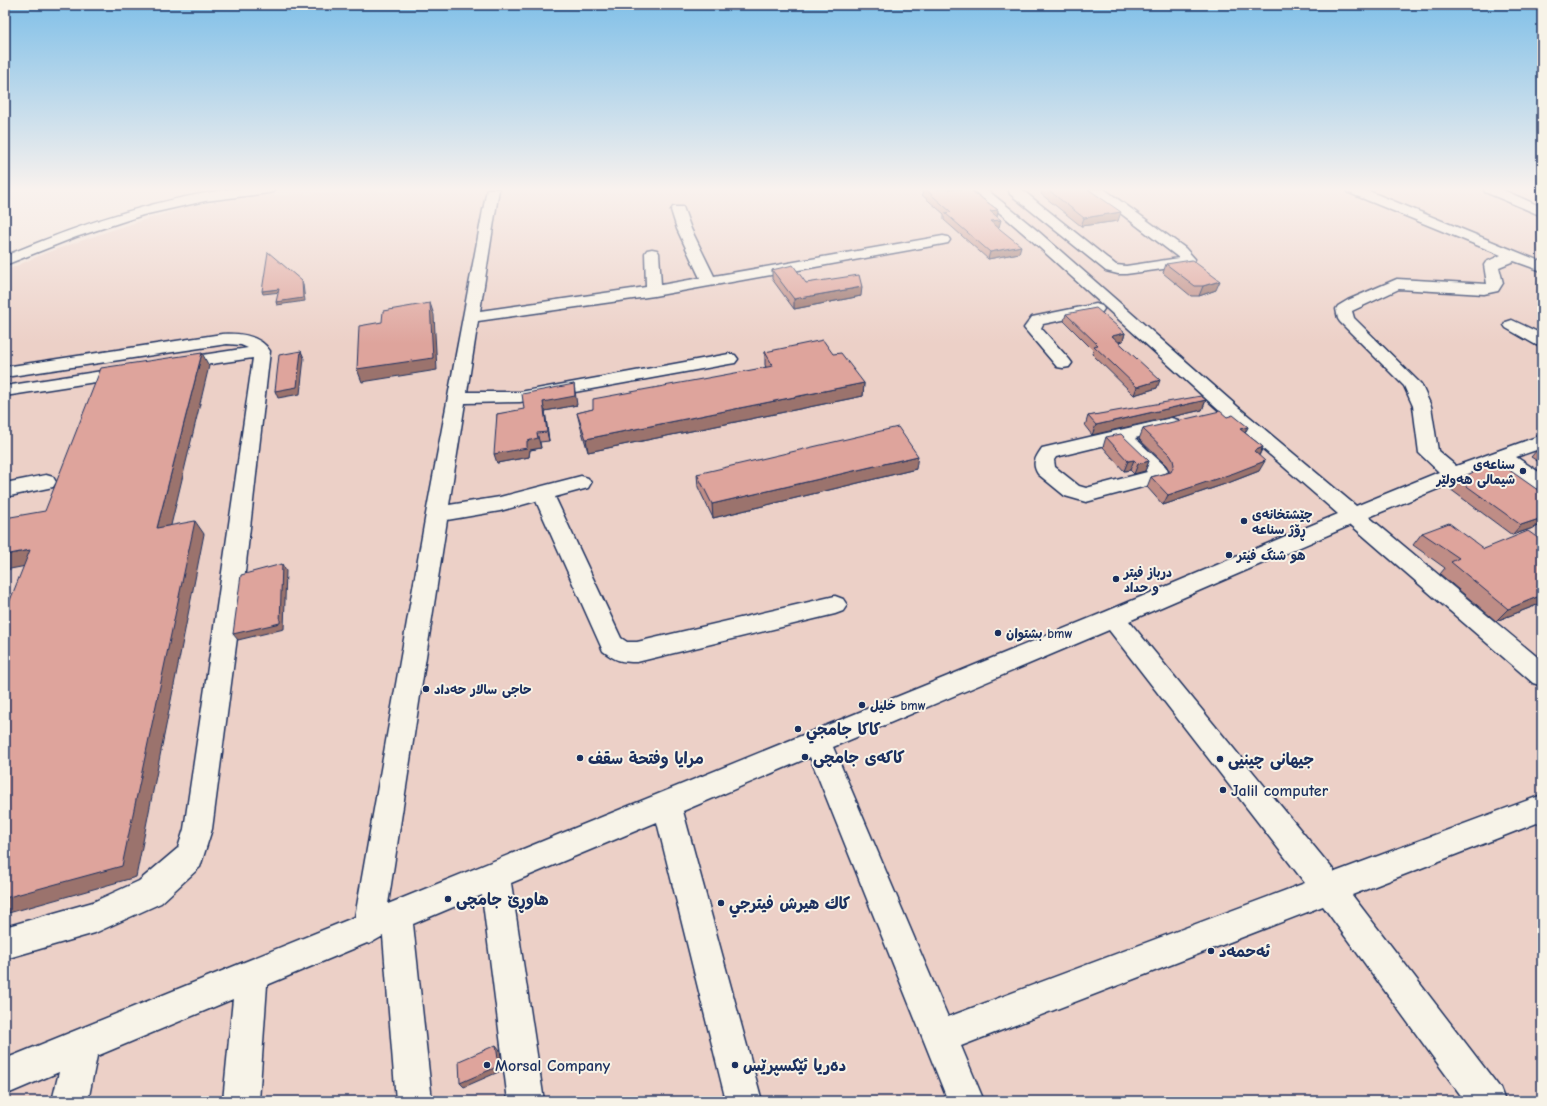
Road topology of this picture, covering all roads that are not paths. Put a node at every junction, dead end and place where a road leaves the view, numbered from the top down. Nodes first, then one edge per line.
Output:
1 (57, 241) edge
2 (485, 241) edge
3 (689, 241) edge
4 (939, 241) edge
5 (1038, 241) edge
6 (1079, 241) edge
7 (1166, 241) edge
8 (1479, 241) edge
9 (37, 248) junction
10 (652, 253) dead end
11 (1514, 255) junction
12 (5, 256) edge
13 (5, 262) edge
14 (1542, 266) edge
15 (708, 280) junction
16 (654, 291) junction
17 (1114, 305) junction
18 (472, 317) junction
19 (1512, 325) dead end
20 (1542, 341) edge
21 (262, 351) junction
22 (729, 359) dead end
23 (1063, 362) dead end
24 (5, 372) edge
25 (5, 391) edge
26 (458, 398) junction
27 (1231, 411) junction
28 (1209, 416) edge
29 (1187, 421) edge
30 (1122, 435) junction
31 (1542, 440) edge
32 (1502, 457) junction
33 (1453, 474) junction
34 (46, 482) dead end
35 (582, 483) dead end
36 (1542, 483) edge
37 (5, 490) edge
38 (543, 493) junction
39 (437, 514) junction
40 (1354, 515) junction
41 (835, 605) dead end
42 (1113, 618) junction
43 (1542, 676) edge
44 (817, 741) junction
45 (667, 804) junction
46 (1542, 808) edge
47 (495, 875) junction
48 (1328, 888) junction
49 (383, 922) junction
50 (5, 943) edge
51 (251, 976) junction
52 (940, 1037) junction
53 (82, 1046) junction
54 (5, 1077) edge
55 (70, 1101) edge
56 (241, 1101) edge
57 (414, 1101) edge
58 (526, 1101) edge
59 (744, 1101) edge
60 (966, 1101) edge
61 (1487, 1101) edge

1 - 9 street
2 - 18 street
3 - 15 street
4 - 15 street
5 - 17 street
6 - 7 street
8 - 11 street
9 - 12 street
9 - 13 street
10 - 16 street
11 - 14 street
11 - 33 street
15 - 16 street
16 - 18 street
17 - 23 street
17 - 27 street
18 - 26 street
19 - 20 street
21 - 24 street
21 - 25 street
21 - 50 street
22 - 26 street
26 - 39 street
27 - 28 street
27 - 40 street
29 - 30 street
30 - 30 street
31 - 32 street
32 - 33 street
32 - 36 street
33 - 40 street
34 - 37 street
35 - 38 street
38 - 39 street
38 - 41 street
39 - 49 street
40 - 42 street
40 - 43 street
42 - 44 street
42 - 48 street
44 - 45 street
44 - 52 street
45 - 47 street
45 - 59 street
46 - 48 street
47 - 49 street
47 - 58 street
48 - 52 street
48 - 61 street
49 - 51 street
49 - 57 street
51 - 53 street
51 - 56 street
52 - 60 street
53 - 54 street
53 - 55 street

